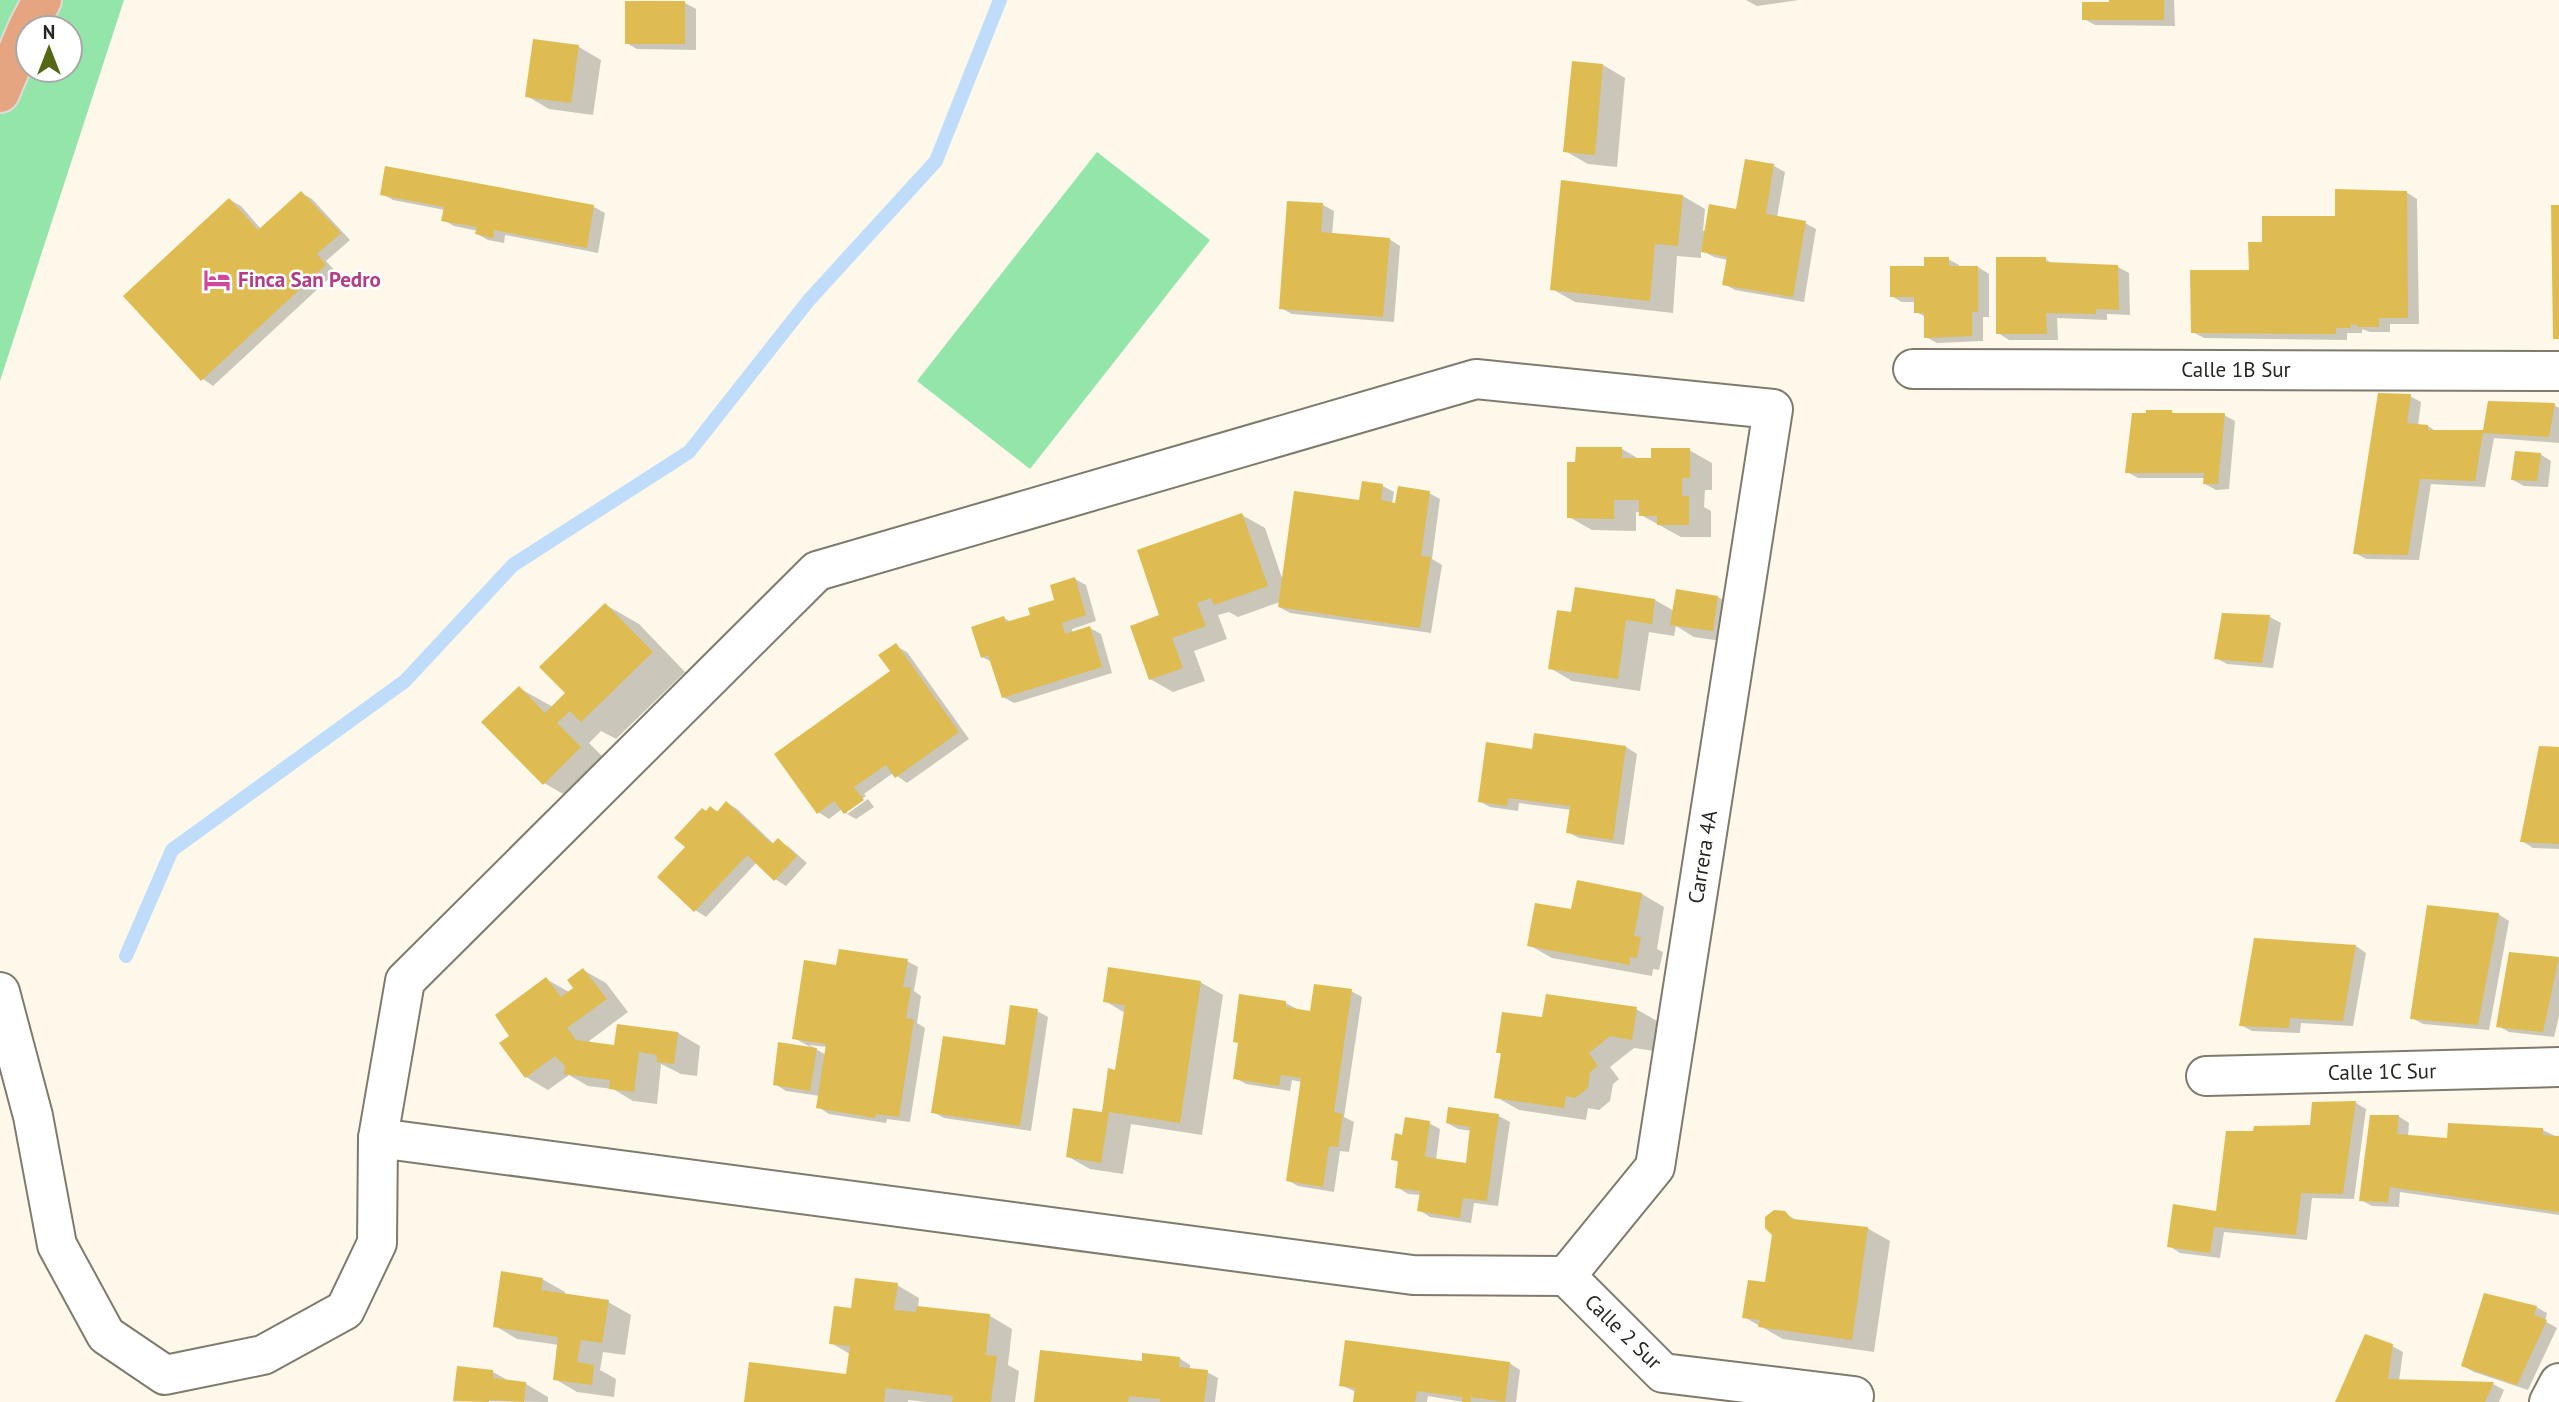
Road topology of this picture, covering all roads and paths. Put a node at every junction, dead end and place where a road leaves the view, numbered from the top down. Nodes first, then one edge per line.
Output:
1 (42, 0) edge
2 (0, 93) edge
3 (1913, 369) dead end
4 (2559, 372) edge
5 (0, 992) edge
6 (2559, 1067) edge
7 (2206, 1076) dead end
8 (378, 1138) junction
9 (1566, 1276) junction
10 (2559, 1383) edge
11 (1854, 1396) dead end
12 (2549, 1402) edge

1 - 2 main road
3 - 4 street, Calle 1B Sur
5 - 8 street
6 - 7 street, Calle 1C Sur
8 - 9 street
8 - 9 street, Carrera 4A
9 - 11 street, Calle 2 Sur
10 - 12 street

